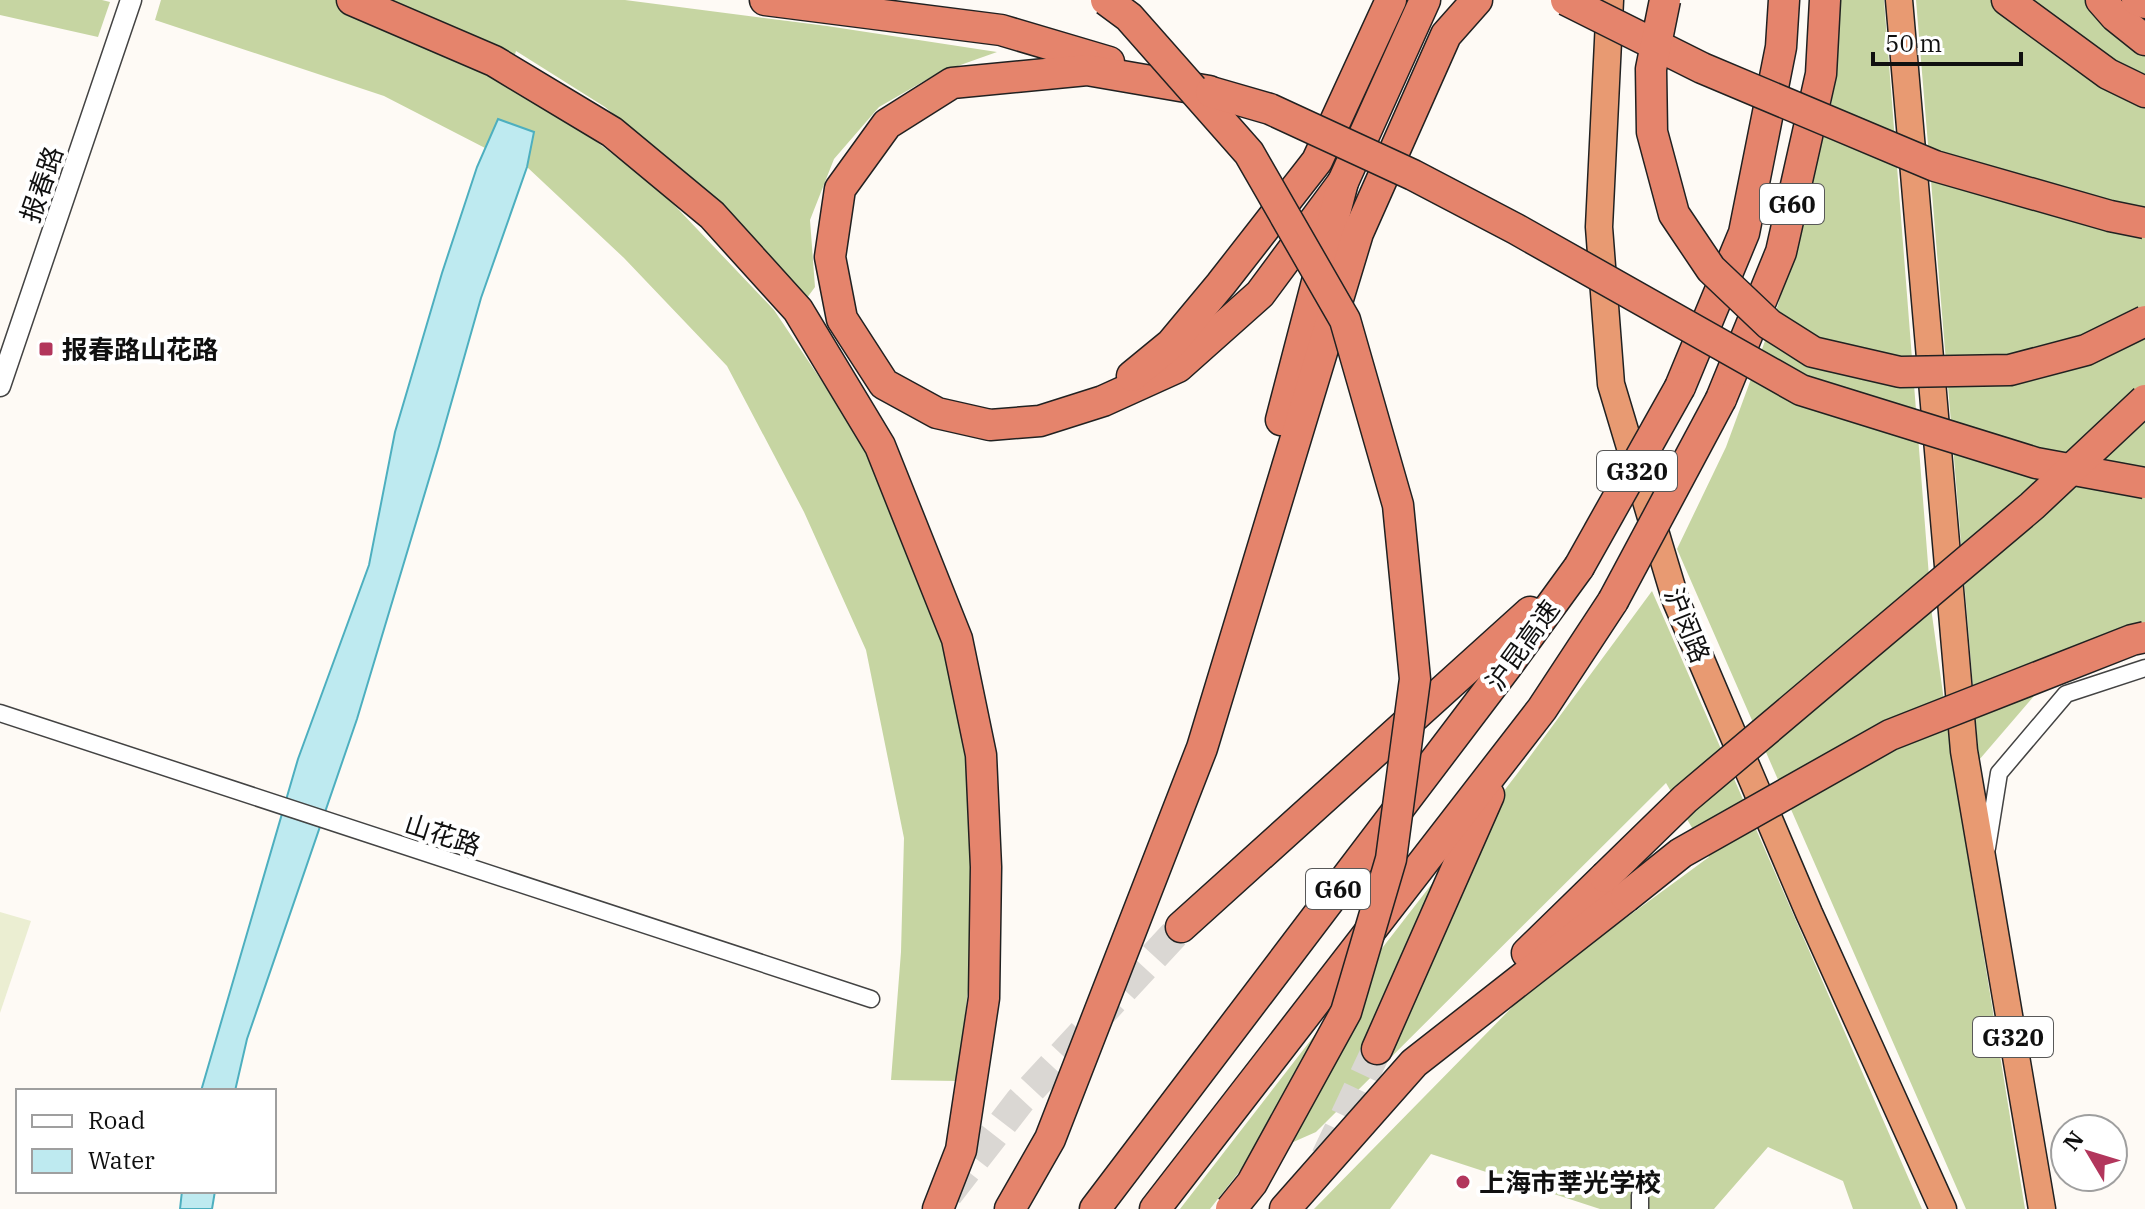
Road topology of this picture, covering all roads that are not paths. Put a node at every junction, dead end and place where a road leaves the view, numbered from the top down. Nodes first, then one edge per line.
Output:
1 (131, 0) edge
2 (352, 0) edge
3 (765, 0) edge
4 (1106, 0) edge
5 (1391, 0) edge
6 (1425, 0) edge
7 (1477, 0) edge
8 (1566, 0) edge
9 (1610, 0) edge
10 (1665, 0) edge
11 (1784, 0) edge
12 (1825, 0) edge
13 (1899, 0) edge
14 (2007, 0) edge
15 (2101, 0) edge
16 (2137, 0) edge
17 (2145, 3) edge
18 (2145, 40) edge
19 (1211, 92) junction
20 (2145, 92) edge
21 (1343, 182) junction
22 (2145, 223) edge
23 (2145, 321) edge
24 (0, 386) edge
25 (2145, 400) edge
26 (1103, 401) junction
27 (2145, 483) edge
28 (1579, 567) junction
29 (2145, 637) edge
30 (2145, 668) edge
31 (0, 713) edge
32 (1202, 748) junction
33 (1507, 753) junction
34 (1984, 866) junction
35 (1616, 887) junction
36 (1181, 927) tunnel mouth
37 (871, 999) dead end
38 (1377, 1049) tunnel mouth
39 (938, 1209) edge
40 (1010, 1209) edge
41 (1095, 1209) edge
42 (1155, 1209) edge
43 (1231, 1209) edge
44 (1285, 1209) edge
45 (1943, 1209) edge
46 (2042, 1209) edge

1 - 24 street, 报春路
2 - 39 highway
3 - 19 highway, bridge
4 - 43 highway, bridge
5 - 26 highway
6 - 21 highway
7 - 32 highway
8 - 22 highway, bridge
9 - 45 highway, 沪闵路 / G320
10 - 23 highway, bridge
11 - 28 highway, 沪昆高速 / G60, bridge
12 - 33 highway, 沪昆高速 / G60, bridge
13 - 34 highway, G320
14 - 20 highway
15 - 18 highway
16 - 17 highway
19 - 26 highway, bridge
19 - 27 highway, bridge
21 - 26 highway
21 - 32 highway
25 - 35 highway, bridge
28 - 36 highway
28 - 41 highway, 沪昆高速 / G60
29 - 35 highway, bridge
30 - 34 street
31 - 37 street, 山花路
32 - 40 highway
33 - 38 highway
33 - 42 highway, 沪昆高速 / G60
34 - 46 highway, G320
35 - 44 highway

